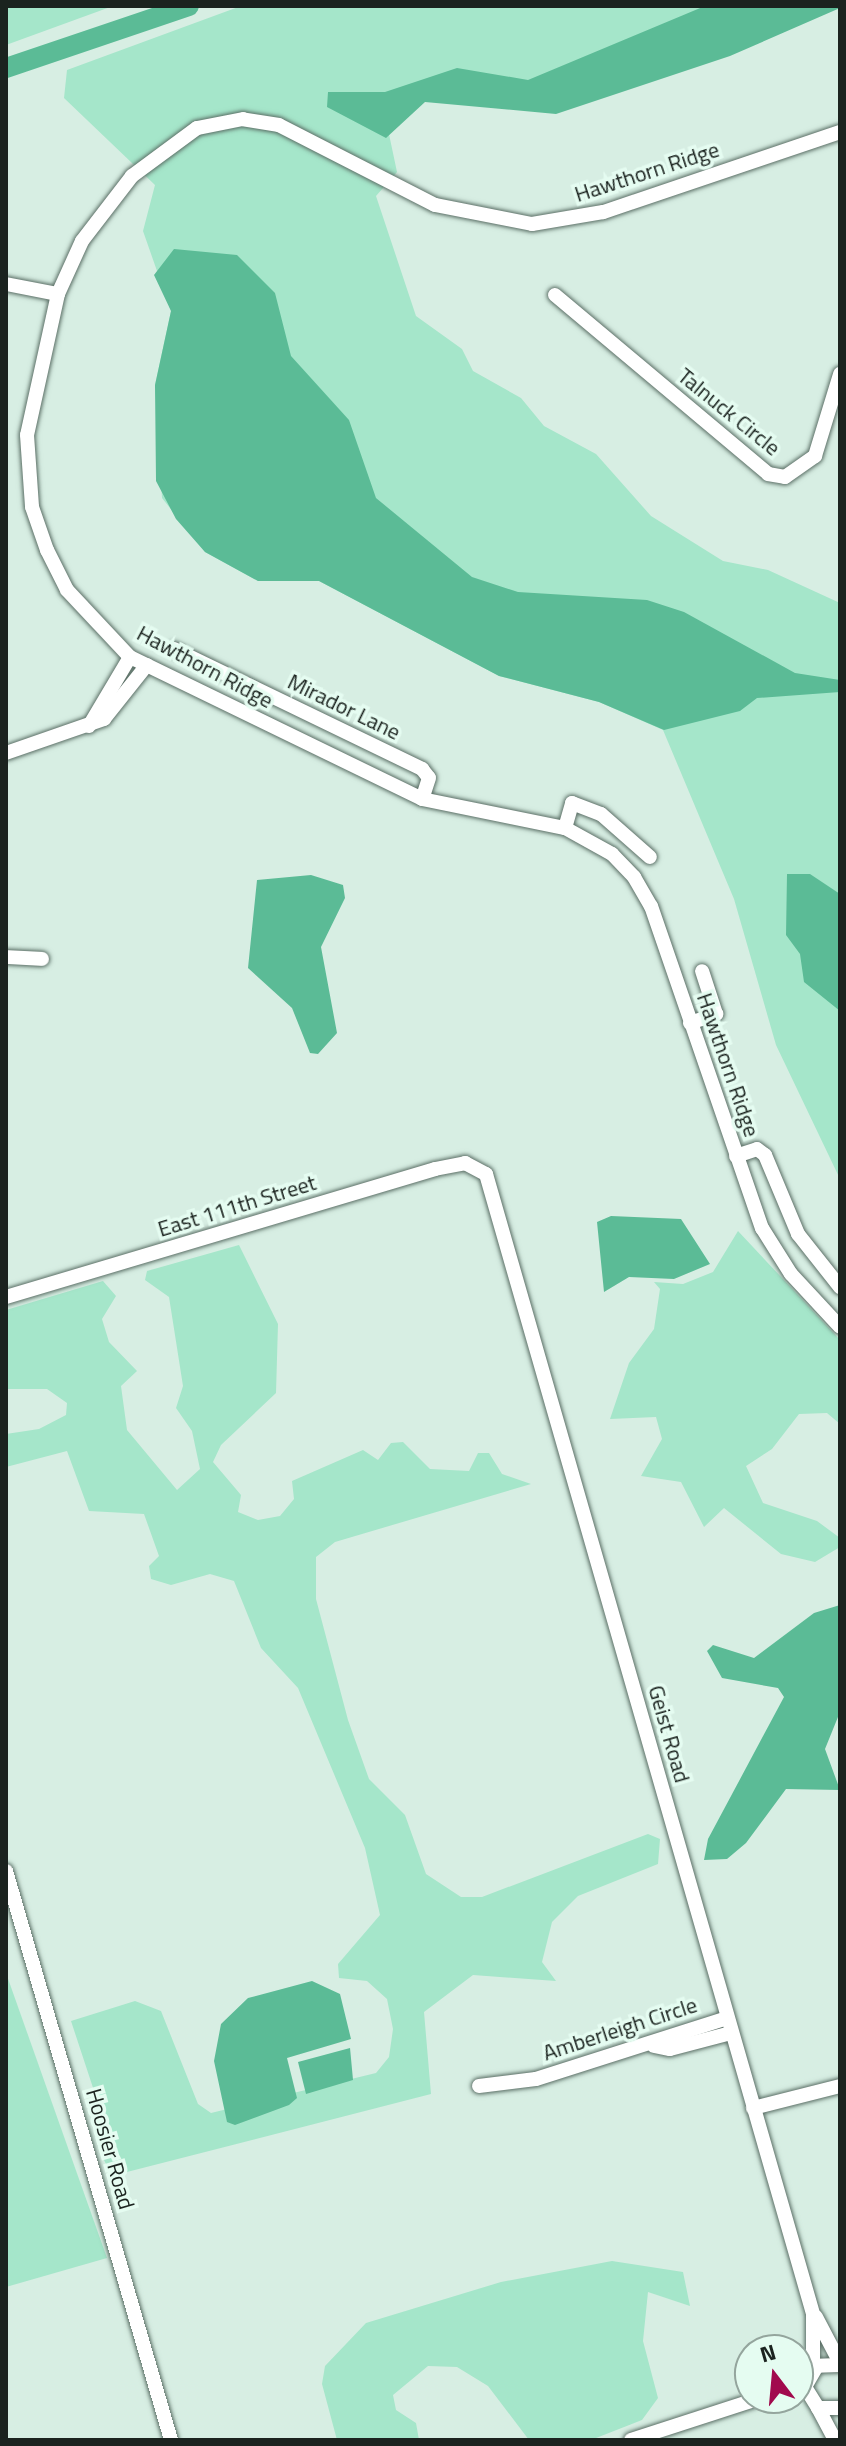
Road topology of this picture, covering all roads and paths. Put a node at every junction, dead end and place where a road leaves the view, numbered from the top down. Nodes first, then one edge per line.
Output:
1 (840, 132) edge
2 (6, 284) edge
3 (58, 294) junction
4 (555, 295) dead end
5 (840, 374) edge
6 (174, 649) dead end
7 (130, 657) junction
8 (147, 665) junction
9 (226, 674) junction
10 (212, 698) junction
11 (89, 726) junction
12 (6, 753) edge
13 (422, 799) junction
14 (565, 828) junction
15 (650, 857) dead end
16 (6, 957) edge
17 (42, 959) dead end
18 (702, 971) dead end
19 (690, 1023) junction
20 (736, 1156) junction
21 (480, 1168) joint
22 (840, 1287) edge
23 (6, 1297) edge
24 (840, 1327) edge
25 (6, 1871) edge
26 (729, 2025) junction
27 (479, 2086) dead end
28 (840, 2086) edge
29 (753, 2108) junction
30 (813, 2314) junction
31 (811, 2334) edge
32 (840, 2364) edge
33 (814, 2372) edge
34 (814, 2404) edge
35 (734, 2406) edge
36 (840, 2408) edge
37 (814, 2410) edge
38 (171, 2440) edge
39 (631, 2440) edge
40 (835, 2440) edge

1 - 3 street, Hawthorn Ridge
2 - 3 street
3 - 7 street, Hawthorn Ridge
4 - 5 street, Talnuck Circle
6 - 9 street, Mirador Lane
7 - 8 street, Hawthorn Ridge
7 - 11 street
8 - 10 street, Hawthorn Ridge
8 - 11 street
9 - 10 street
9 - 13 street, Mirador Lane
10 - 13 street, Hawthorn Ridge
11 - 12 street
13 - 14 street, Hawthorn Ridge
14 - 15 street
14 - 19 street, Hawthorn Ridge
16 - 17 street
18 - 19 street
19 - 20 street, Hawthorn Ridge
20 - 22 street
20 - 24 street, Hawthorn Ridge
21 - 23 street, East 111th Street
21 - 26 street, Geist Road
25 - 38 street, Hoosier Road
26 - 27 street, Amberleigh Circle
26 - 29 street, Geist Road
28 - 29 street
29 - 30 street, Geist Road
30 - 31 street, Geist Road
30 - 32 street, Geist Road
32 - 33 street
34 - 36 street
35 - 39 street
37 - 40 street

